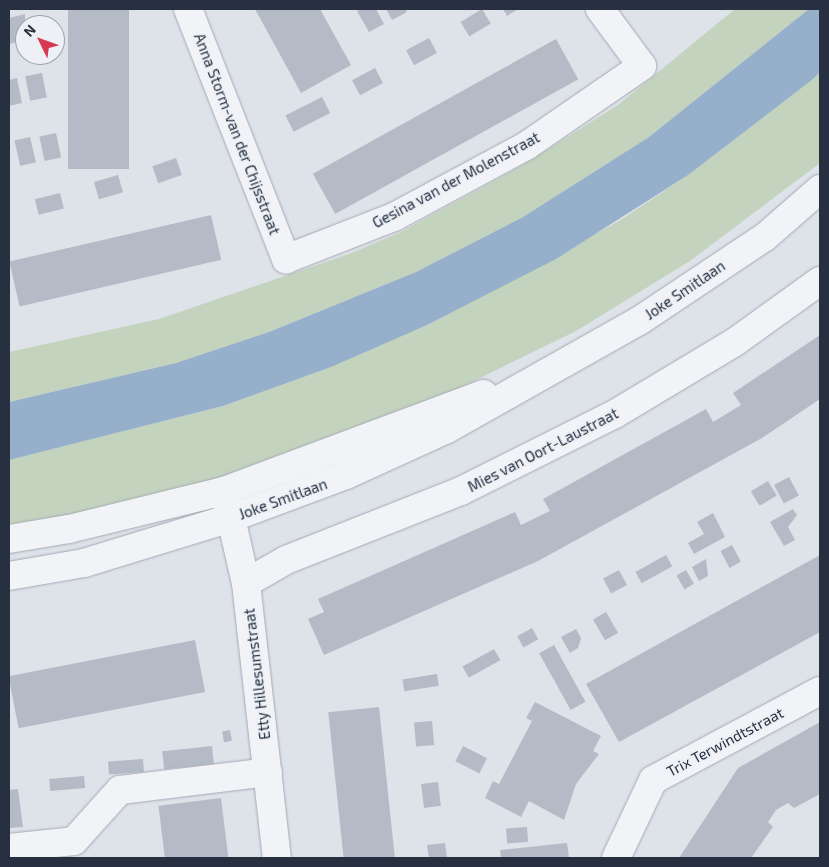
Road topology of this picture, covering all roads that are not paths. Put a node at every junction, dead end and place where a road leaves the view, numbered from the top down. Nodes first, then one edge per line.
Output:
1 (188, 9) edge
2 (600, 9) edge
3 (820, 189) edge
4 (286, 259) joint
5 (820, 281) edge
6 (538, 374) junction
7 (224, 491) junction
8 (231, 518) junction
9 (9, 539) edge
10 (9, 576) edge
11 (246, 583) junction
12 (820, 691) edge
13 (268, 772) junction
14 (9, 848) edge
15 (277, 858) edge
16 (616, 858) edge

1 - 4 street, Anna Storm-van der Chijsstraat
2 - 4 street, Gesina van der Molenstraat
3 - 6 street, Joke Smitlaan
5 - 11 street, Mies van Oort-Laustraat
6 - 7 street, Joke Smitlaan
6 - 8 street, Joke Smitlaan
7 - 8 street, Etty Hillesumstraat
7 - 9 street, Joke Smitlaan
8 - 10 street, Joke Smitlaan
8 - 11 street, Etty Hillesumstraat
11 - 13 street, Etty Hillesumstraat
12 - 16 street, Trix Terwindtstraat
13 - 14 street
13 - 15 street, Etty Hillesumstraat

